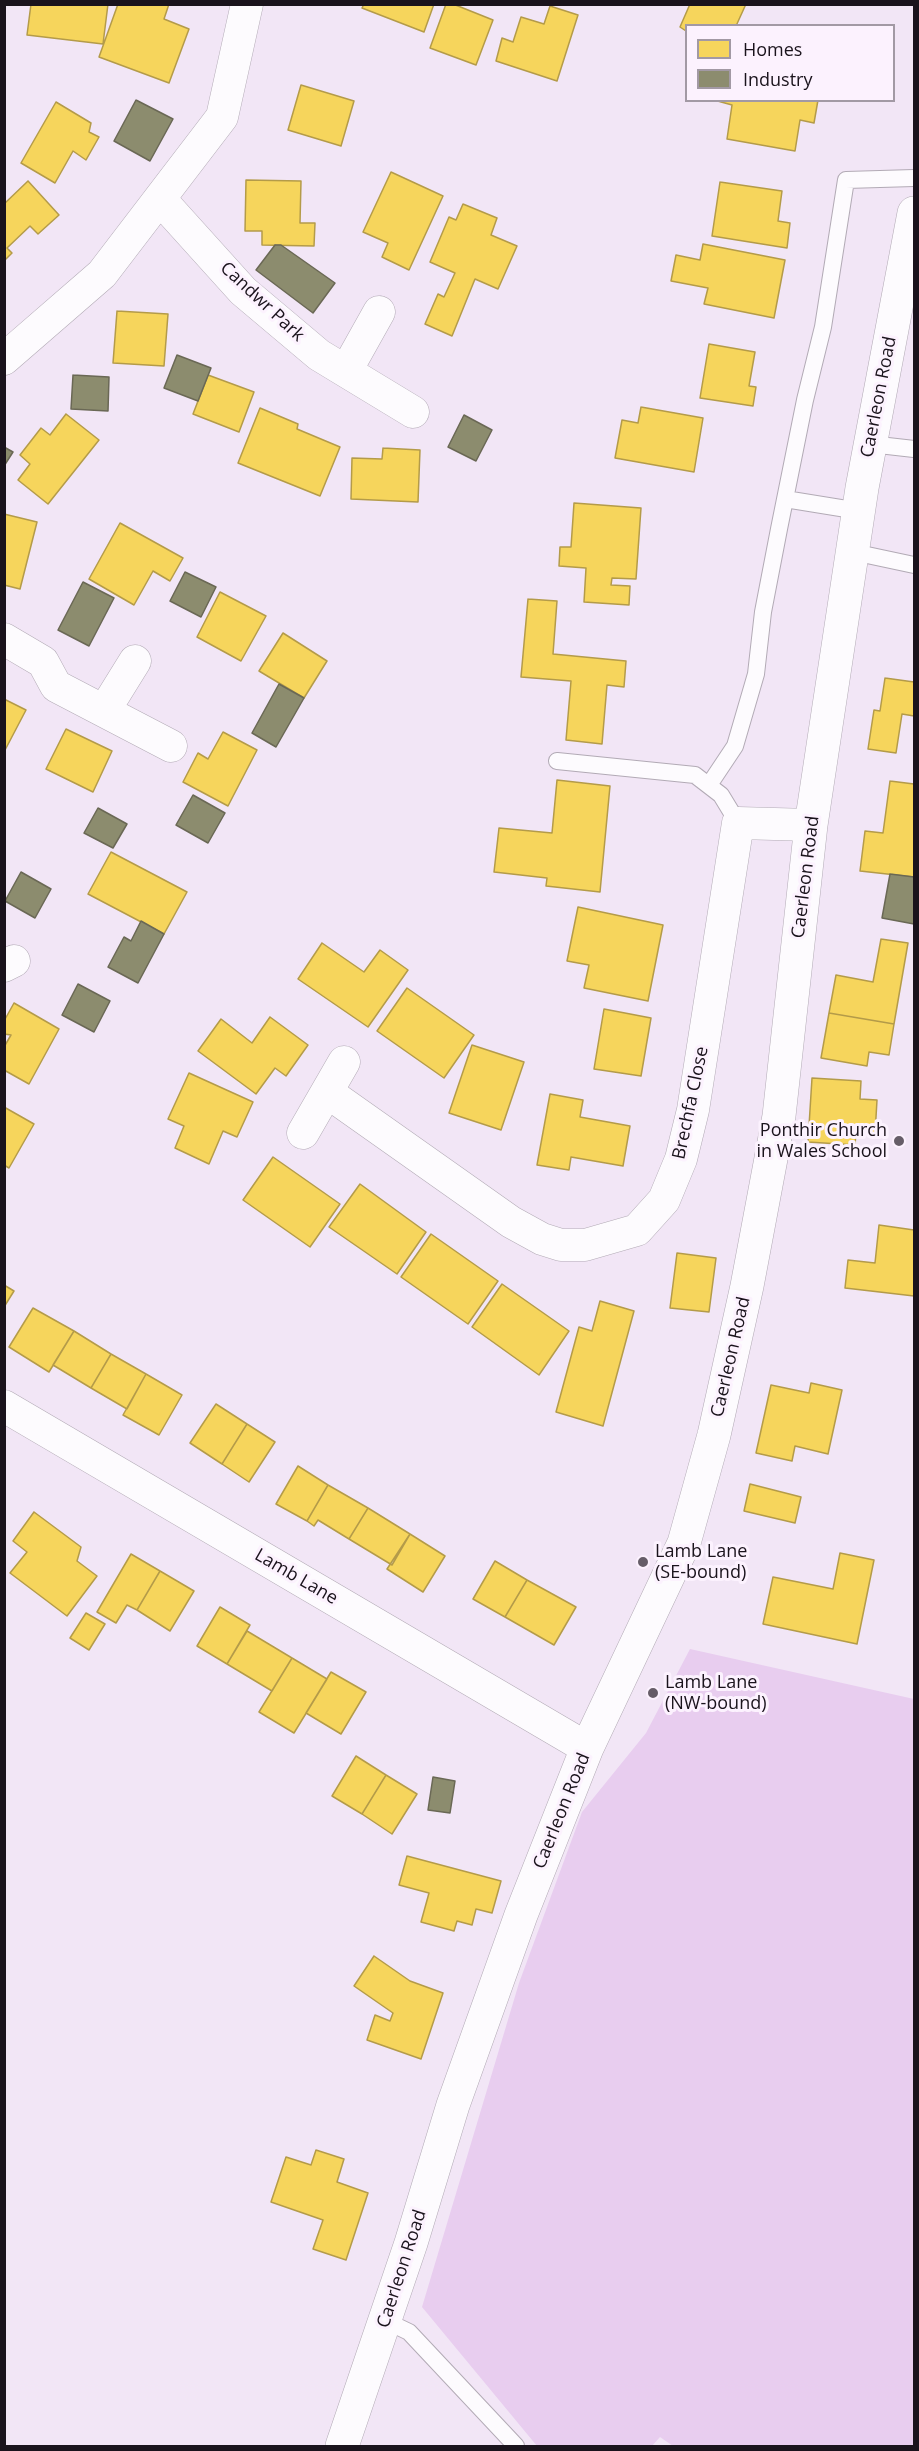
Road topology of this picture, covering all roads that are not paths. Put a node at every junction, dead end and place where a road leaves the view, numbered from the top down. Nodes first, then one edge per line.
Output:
1 (247, 4) edge
2 (915, 178) edge
3 (160, 199) junction
4 (915, 213) edge
5 (379, 312) dead end
6 (4, 359) edge
7 (346, 371) junction
8 (413, 412) dead end
9 (870, 444) junction
10 (915, 449) edge
11 (785, 499) junction
12 (859, 511) junction
13 (853, 552) junction
14 (915, 566) edge
15 (4, 639) edge
16 (135, 661) dead end
17 (104, 711) junction
18 (171, 746) dead end
19 (557, 761) dead end
20 (709, 785) junction
21 (738, 823) junction
22 (811, 825) junction
23 (344, 1062) dead end
24 (327, 1092) junction
25 (303, 1133) dead end
26 (4, 1406) edge
27 (588, 1748) junction
28 (386, 2321) junction
29 (342, 2446) edge
30 (516, 2446) edge

1 - 3 street
2 - 11 lane
3 - 6 street
3 - 7 street, Candwr Park
4 - 9 main road, Caerleon Road
5 - 7 street
7 - 8 street, Candwr Park
9 - 10 lane
9 - 12 main road, Caerleon Road
11 - 12 lane
11 - 20 lane
12 - 13 main road, Caerleon Road
13 - 14 lane
13 - 22 main road, Caerleon Road
15 - 17 street
16 - 17 street
17 - 18 street
19 - 20 lane
20 - 21 lane
21 - 22 street
21 - 24 street, Brechfa Close
22 - 27 main road, Caerleon Road
23 - 24 street
24 - 25 street
26 - 27 street, Lamb Lane
27 - 28 main road, Caerleon Road
28 - 29 main road, Caerleon Road
28 - 30 lane

